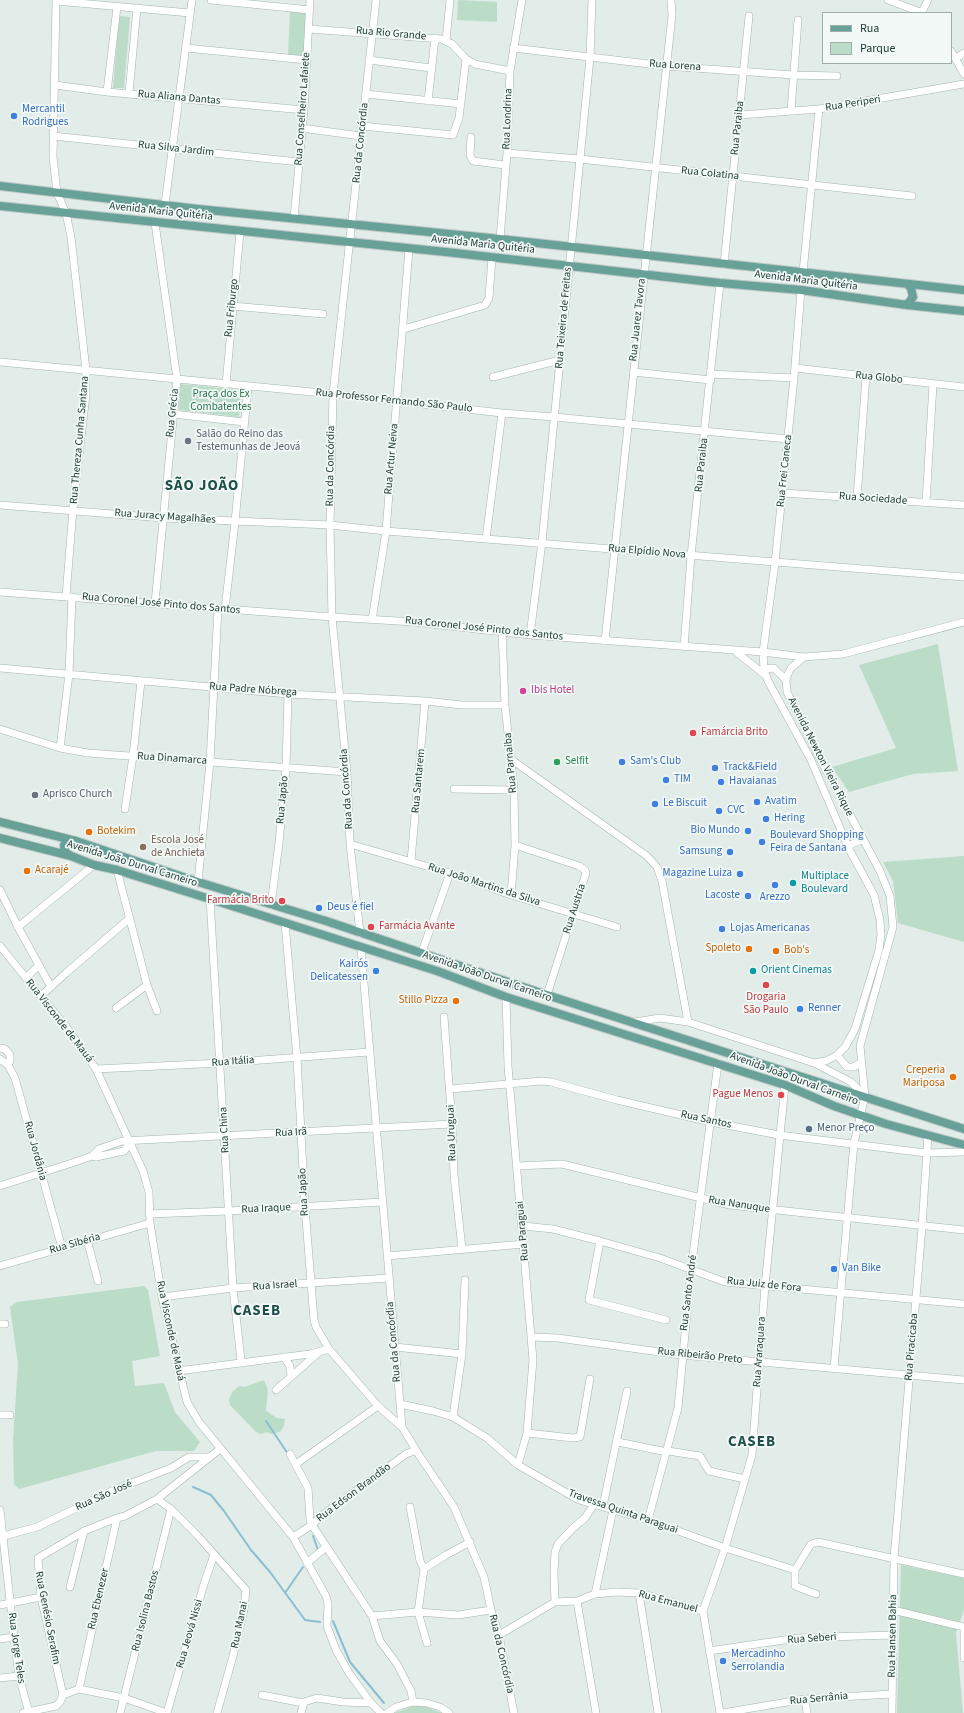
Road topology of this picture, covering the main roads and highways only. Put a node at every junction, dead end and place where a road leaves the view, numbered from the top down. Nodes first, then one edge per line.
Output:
1 (0, 186) edge
2 (0, 206) edge
3 (907, 284) junction
4 (964, 290) edge
5 (907, 305) junction
6 (964, 311) edge
7 (0, 822) edge
8 (46, 835) junction
9 (0, 838) edge
10 (76, 841) junction
11 (43, 848) junction
12 (71, 856) junction
13 (964, 1130) edge
14 (964, 1145) edge

1 - 3 main road, Avenida Maria Quitéria
2 - 5 main road, Avenida Maria Quitéria
3 - 4 main road, Avenida Maria Quitéria
3 - 5 main road
5 - 6 main road, Avenida Maria Quitéria
7 - 8 main road, Avenida João Durval Carneiro
8 - 10 main road, Avenida João Durval Carneiro
8 - 11 main road
9 - 11 main road, Avenida João Durval Carneiro
10 - 12 main road
10 - 13 main road, Avenida João Durval Carneiro
11 - 12 main road, Avenida João Durval Carneiro
12 - 14 main road, Avenida João Durval Carneiro

